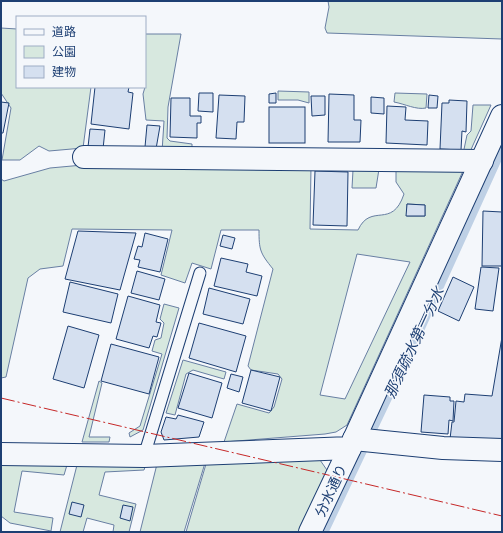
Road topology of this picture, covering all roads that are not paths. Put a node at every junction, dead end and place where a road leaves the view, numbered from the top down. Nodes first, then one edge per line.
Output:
1 (502, 116) edge
2 (84, 157) dead end
3 (482, 160) junction
4 (200, 273) dead end
5 (352, 443) junction
6 (502, 450) edge
7 (1, 454) edge
8 (144, 456) junction
9 (310, 532) edge

1 - 3 street, 分水通り
2 - 3 street
3 - 5 street, 分水通り
4 - 8 lane
5 - 6 street
5 - 8 street
5 - 9 street, 分水通り
7 - 8 street

